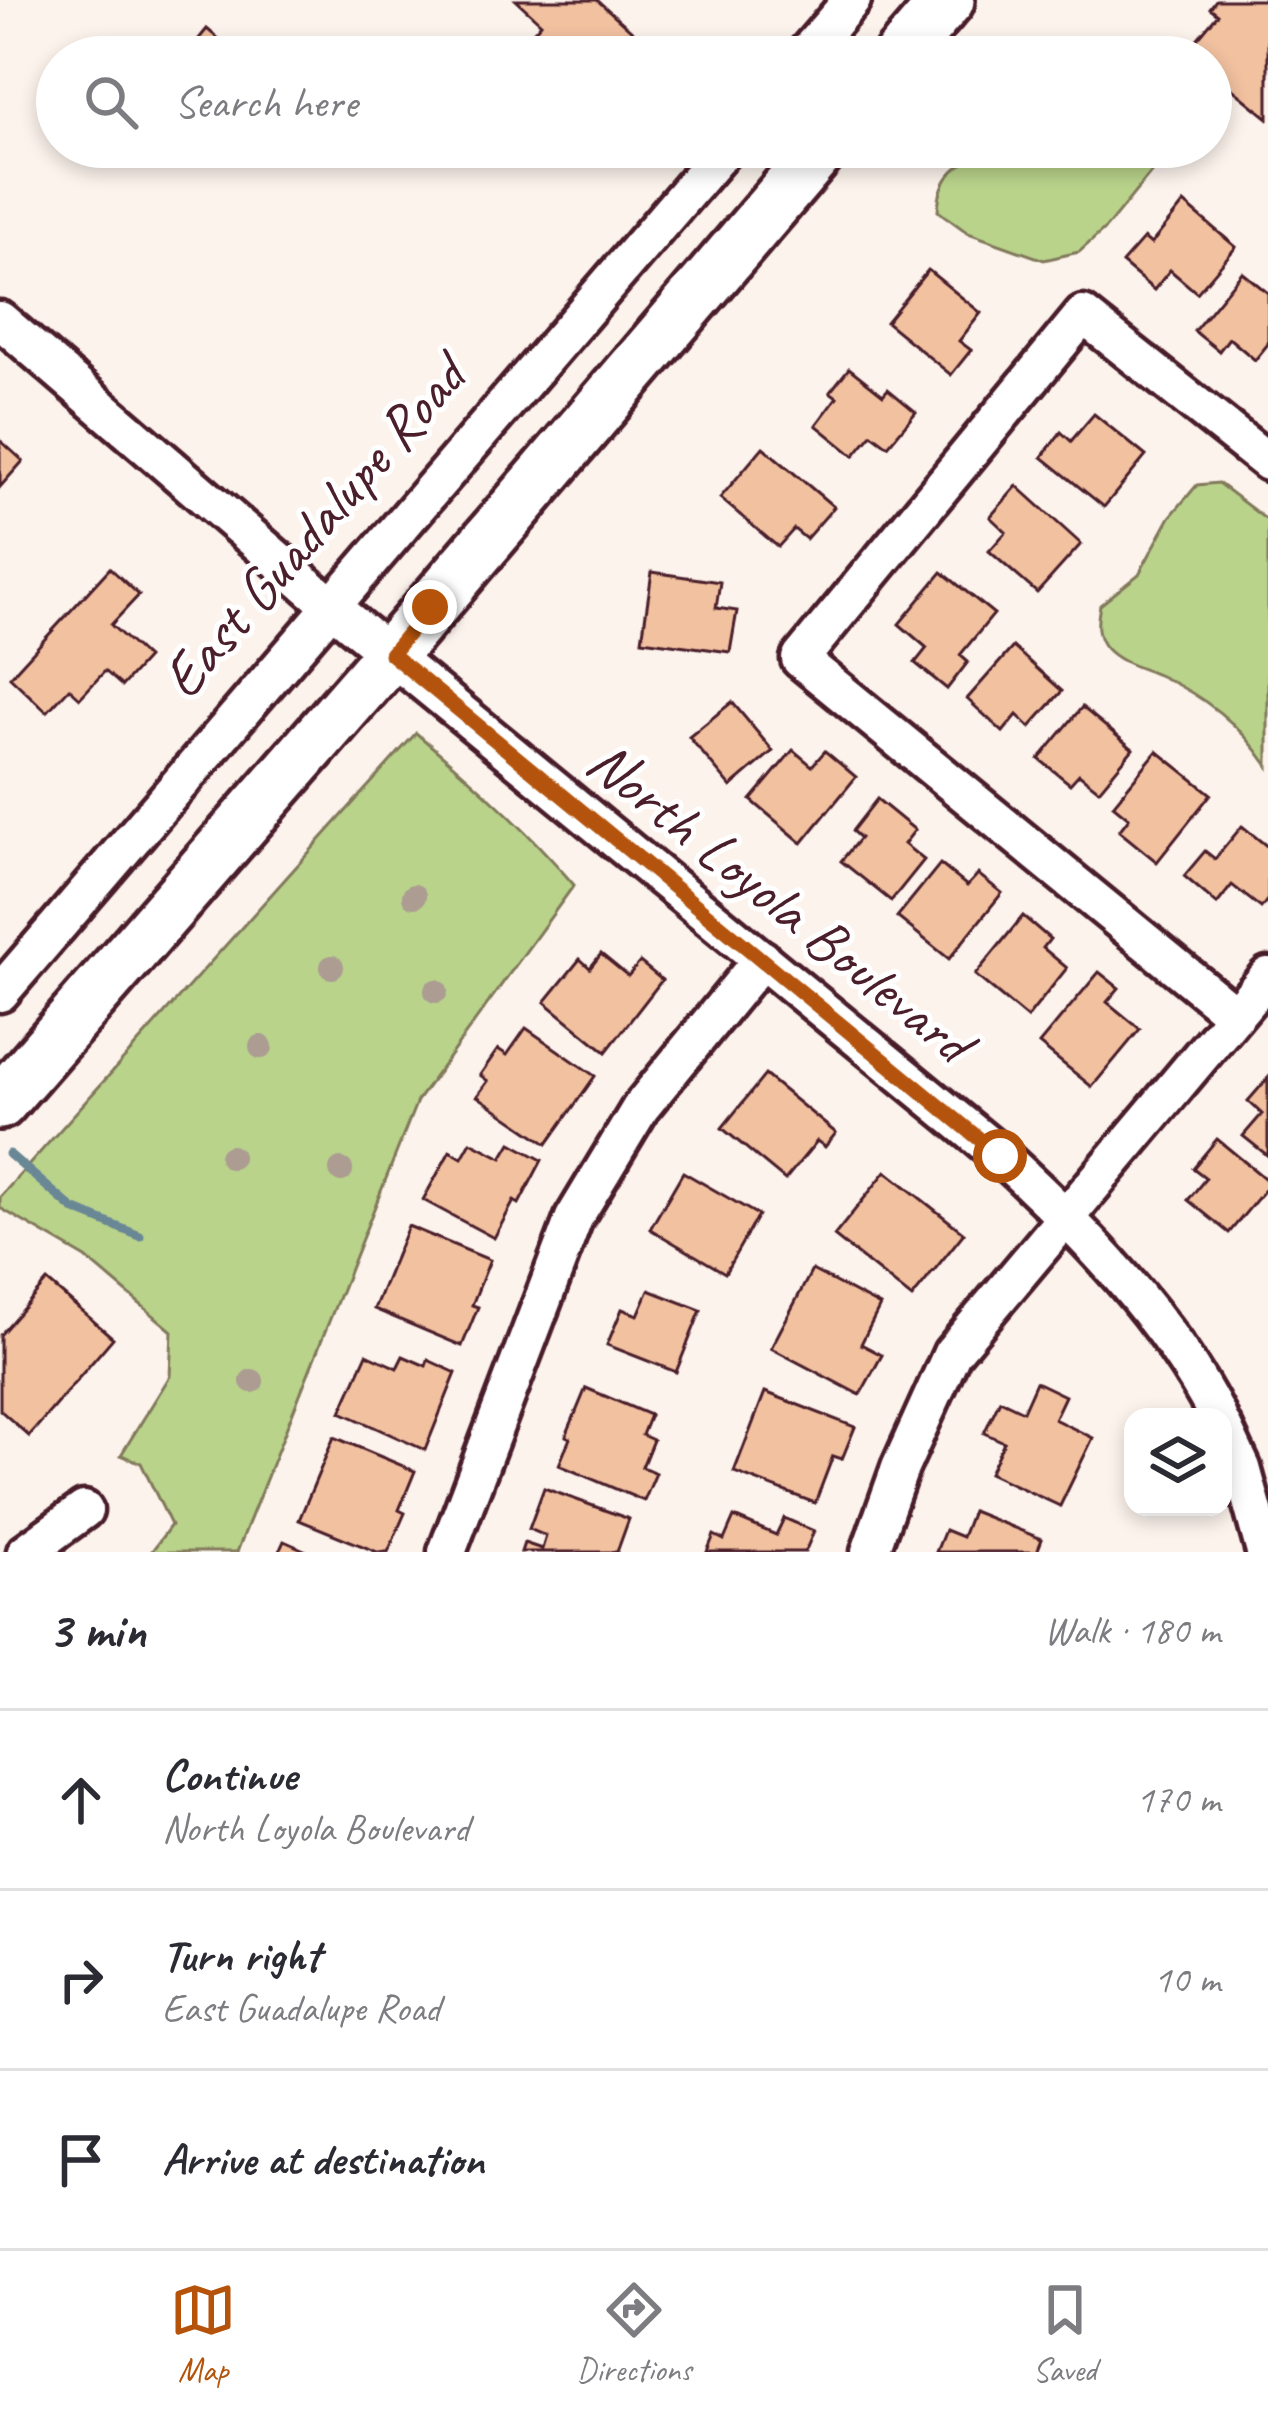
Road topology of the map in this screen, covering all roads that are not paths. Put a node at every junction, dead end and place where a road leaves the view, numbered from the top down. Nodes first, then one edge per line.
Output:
1 (852, 0) edge
2 (948, 0) edge
3 (821, 36) edge
4 (917, 36) edge
5 (708, 168) edge
6 (805, 168) edge
7 (0, 320) edge
8 (1268, 462) edge
9 (332, 606) junction
10 (391, 654) junction
11 (762, 958) junction
12 (1268, 976) edge
13 (0, 993) edge
14 (1234, 1016) junction
15 (0, 1103) edge
16 (1066, 1217) junction
17 (1212, 1408) edge
18 (1232, 1446) edge
19 (84, 1510) dead end
20 (26, 1552) edge
21 (447, 1552) edge
22 (870, 1552) edge
23 (1265, 1552) edge

1 - 3 street
2 - 4 main road
5 - 9 street, East Guadalupe Road
6 - 10 main road
7 - 9 street, North Loyola Boulevard
8 - 14 street
9 - 10 street, North Loyola Boulevard
9 - 13 street, East Guadalupe Road
10 - 11 street, North Loyola Boulevard
10 - 15 main road
11 - 16 street, North Loyola Boulevard
11 - 21 street
12 - 14 street
14 - 16 street
16 - 17 street, North Loyola Boulevard
16 - 22 street
18 - 23 street
19 - 20 street

